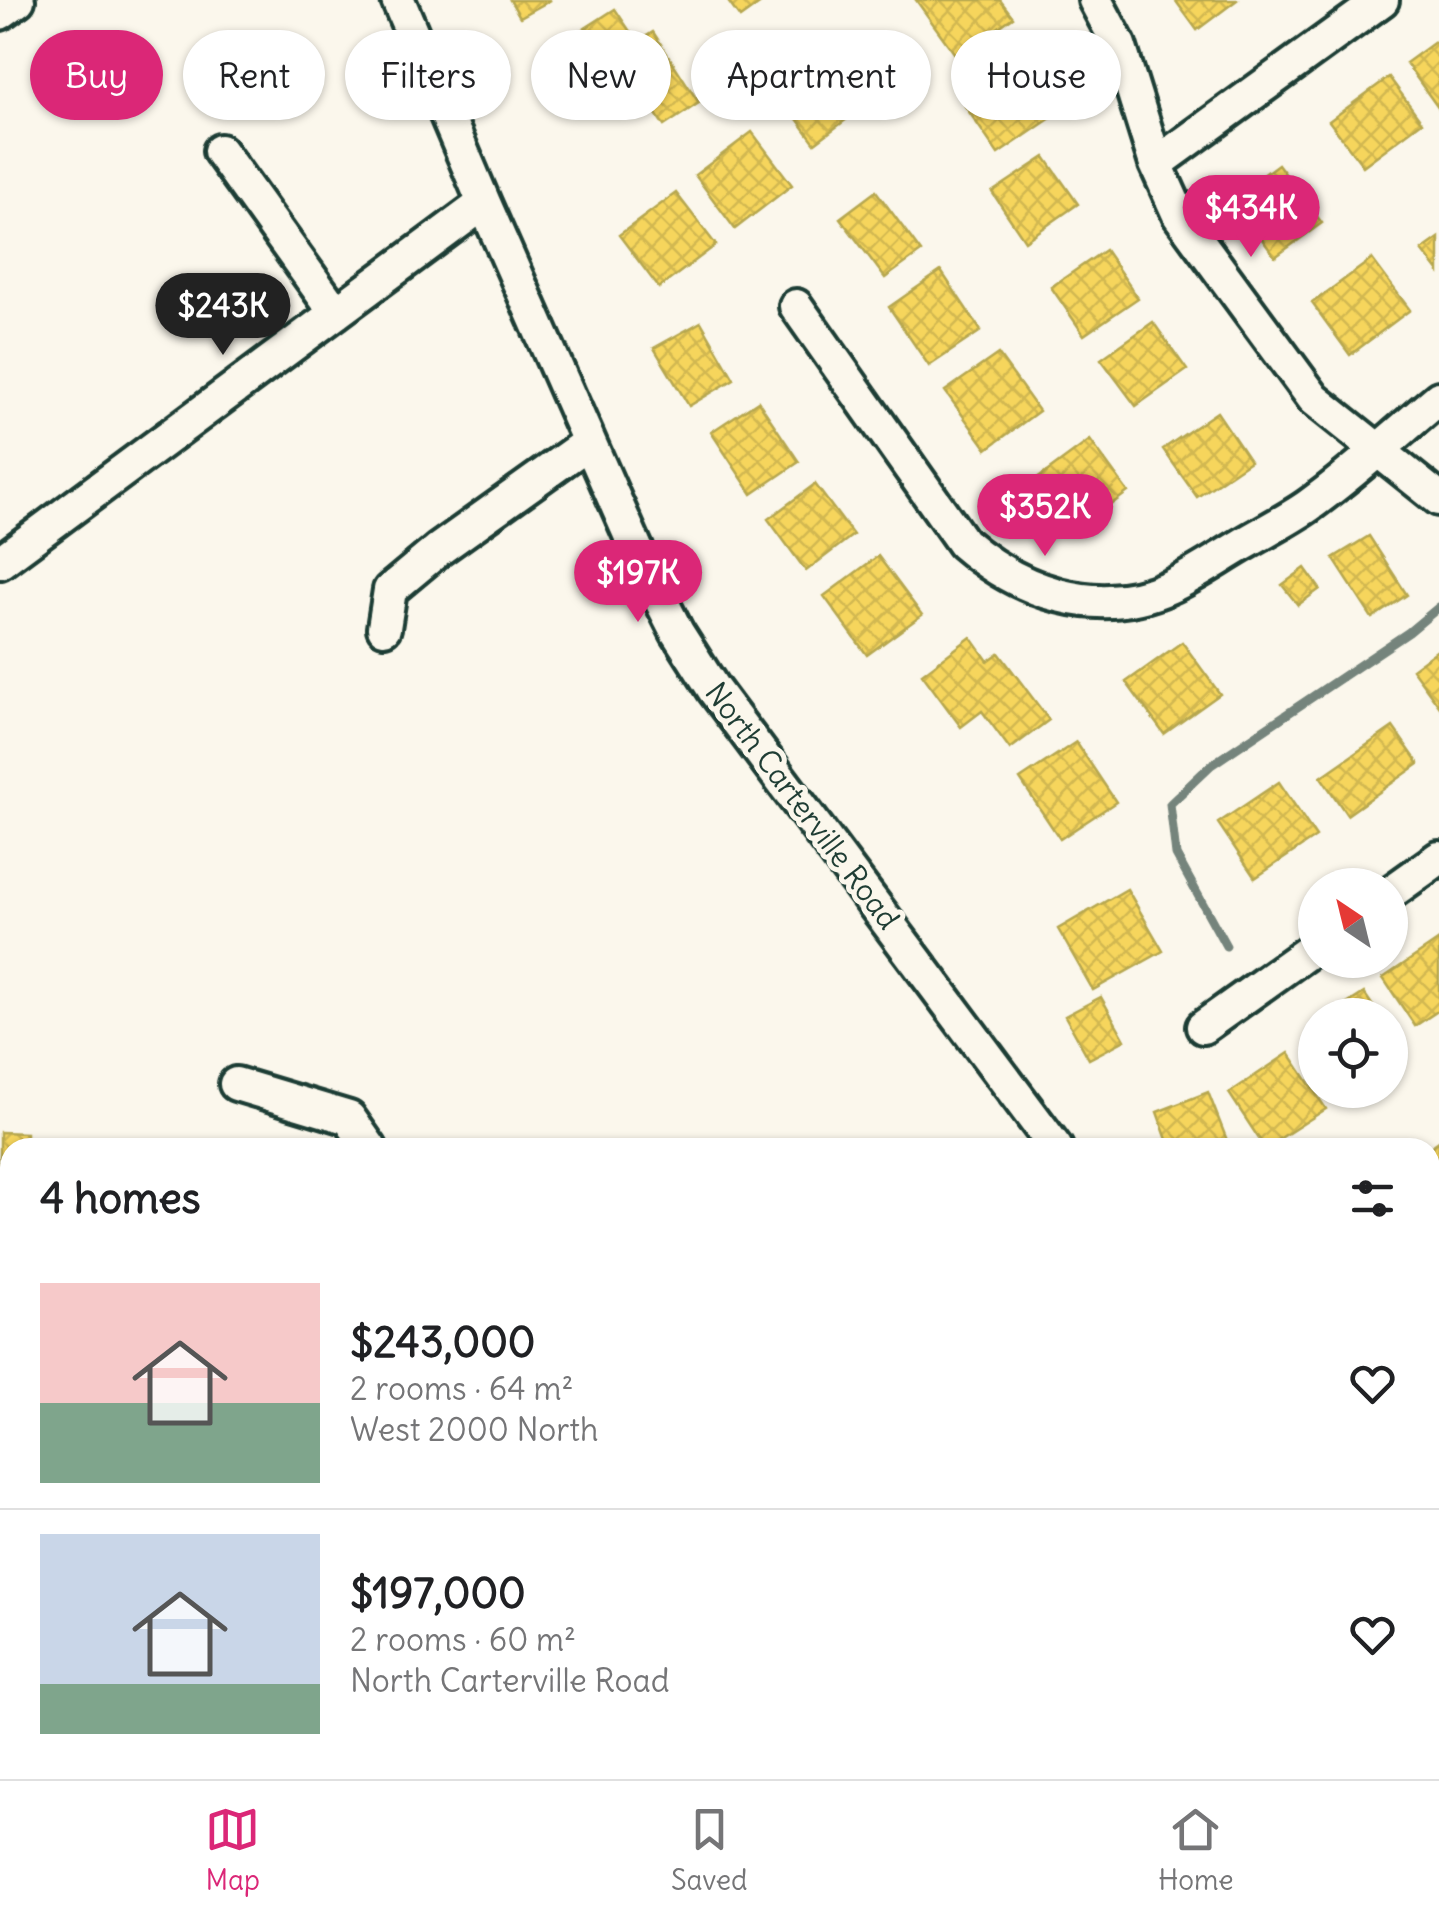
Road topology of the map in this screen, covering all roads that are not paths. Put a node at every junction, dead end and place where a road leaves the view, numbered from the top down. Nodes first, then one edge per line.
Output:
1 (18, 0) edge
2 (398, 0) edge
3 (1095, 0) edge
4 (1382, 0) edge
5 (0, 13) edge
6 (220, 151) dead end
7 (1156, 164) junction
8 (484, 204) junction
9 (796, 306) dead end
10 (336, 313) junction
11 (1439, 398) edge
12 (589, 442) junction
13 (1378, 450) junction
14 (1439, 499) edge
15 (0, 562) edge
16 (384, 628) dead end
17 (1439, 858) edge
18 (1408, 881) edge
19 (1298, 959) edge
20 (1203, 1027) dead end
21 (236, 1084) dead end
22 (363, 1138) edge
23 (1049, 1138) edge

1 - 5 street
2 - 8 street, North Carterville Road
3 - 7 street
4 - 7 street
6 - 10 street
7 - 13 street
8 - 10 street
8 - 12 street, North Carterville Road
9 - 13 street
10 - 15 street
11 - 13 street
12 - 16 street
12 - 23 street, North Carterville Road
13 - 14 street
17 - 18 street
19 - 20 street
21 - 22 street

